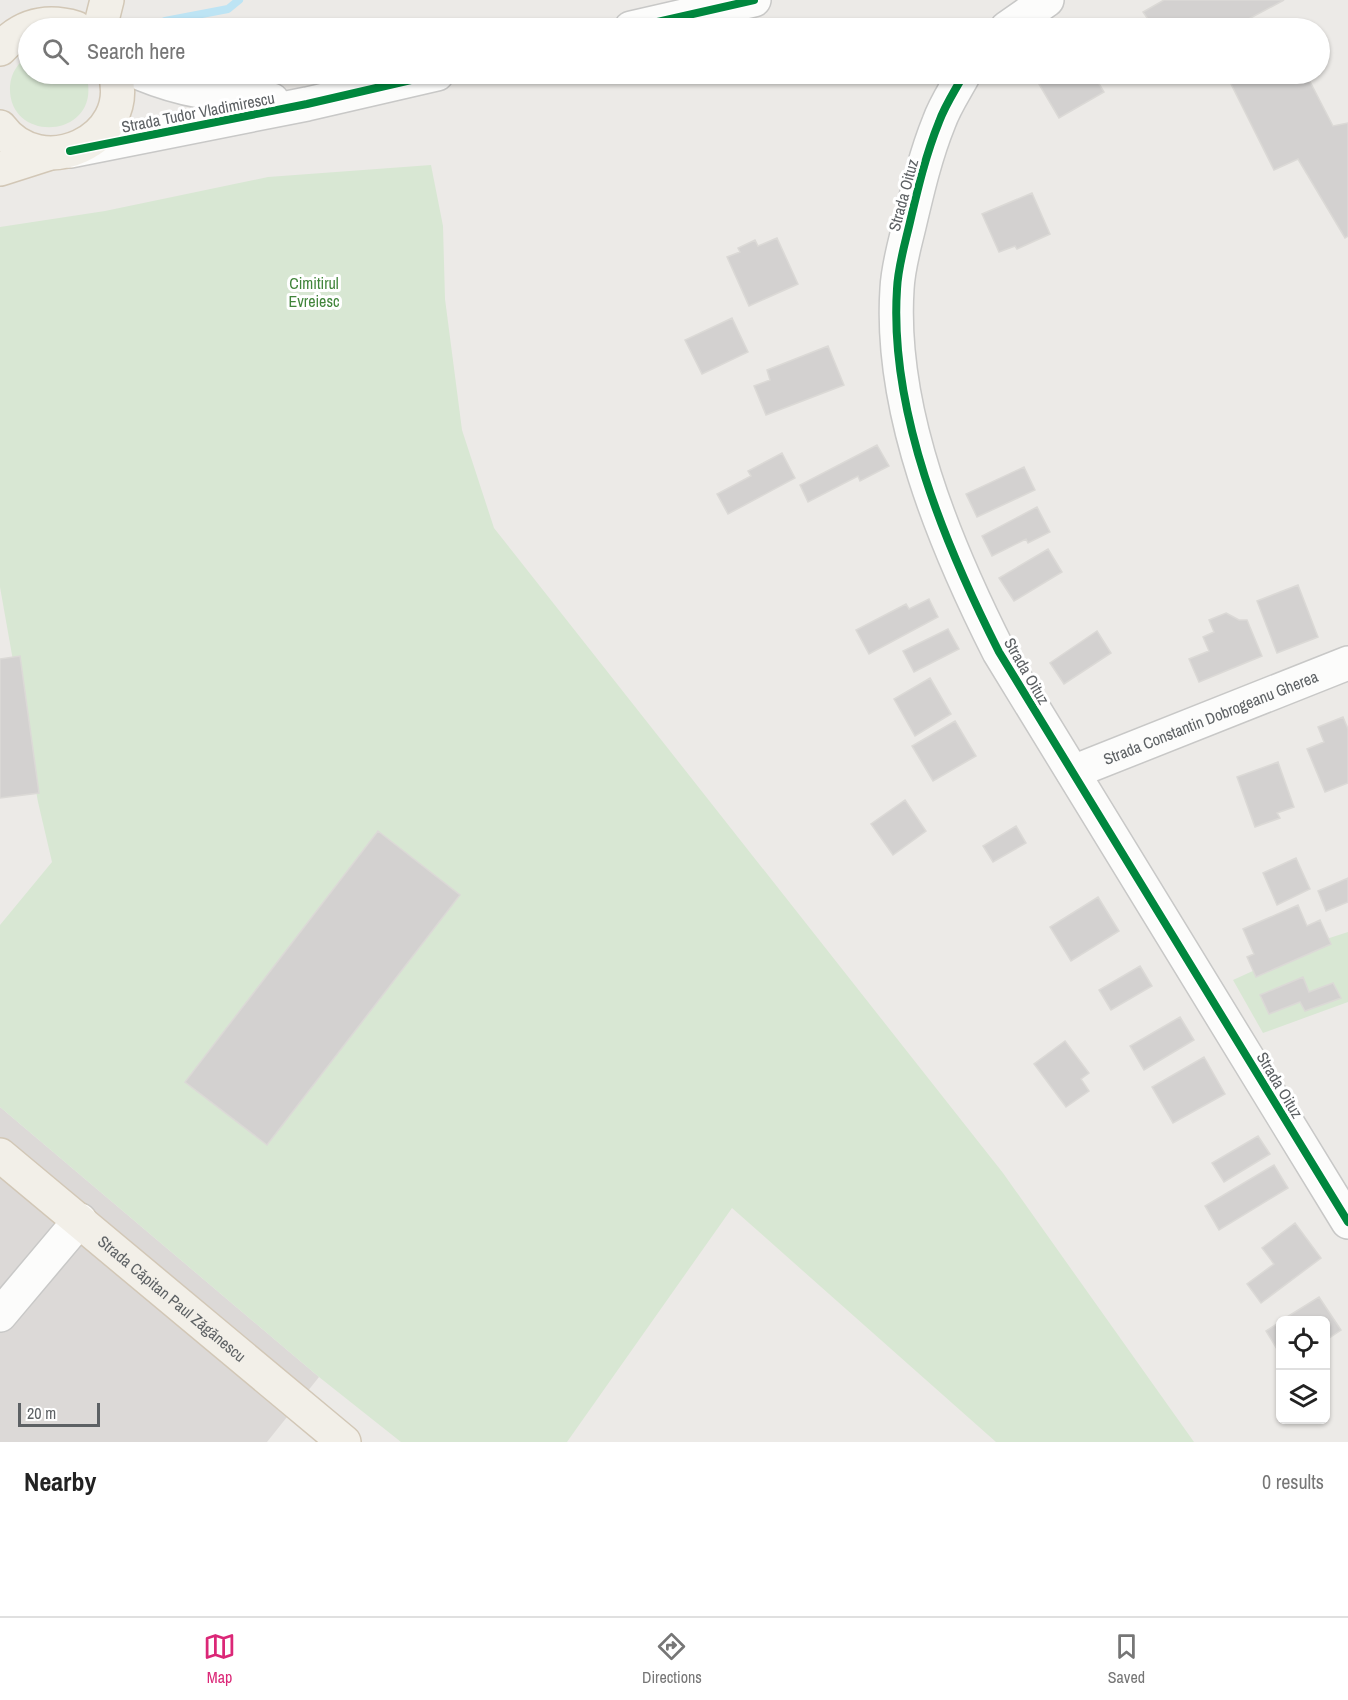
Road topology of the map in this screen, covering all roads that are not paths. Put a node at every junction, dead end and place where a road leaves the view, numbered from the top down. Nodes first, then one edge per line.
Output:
1 (68, 0) edge
2 (107, 0) edge
3 (754, 0) edge
4 (1047, 0) edge
5 (42, 18) edge
6 (102, 18) edge
7 (675, 18) edge
8 (1021, 18) edge
9 (117, 84) edge
10 (165, 84) edge
11 (394, 84) edge
12 (959, 84) edge
13 (307, 104) junction
14 (0, 127) edge
15 (59, 153) junction
16 (0, 169) edge
17 (1348, 663) edge
18 (1074, 772) junction
19 (0, 1155) edge
20 (80, 1220) junction
21 (1348, 1222) edge
22 (0, 1315) edge
23 (344, 1442) edge

1 - 5 main road
2 - 6 main road
3 - 7 street
4 - 8 street
9 - 15 main road
10 - 13 street, Strada Tudor Vladimirescu
11 - 13 street, Strada Tudor Vladimirescu
12 - 18 street, Strada Oituz
13 - 15 street, Strada Tudor Vladimirescu
14 - 15 main road
15 - 16 main road
17 - 18 street, Strada Constantin Dobrogeanu Gherea
18 - 21 street, Strada Oituz
19 - 20 main road, Strada Căpitan Paul Zăgănescu
20 - 22 street
20 - 23 main road, Strada Căpitan Paul Zăgănescu

